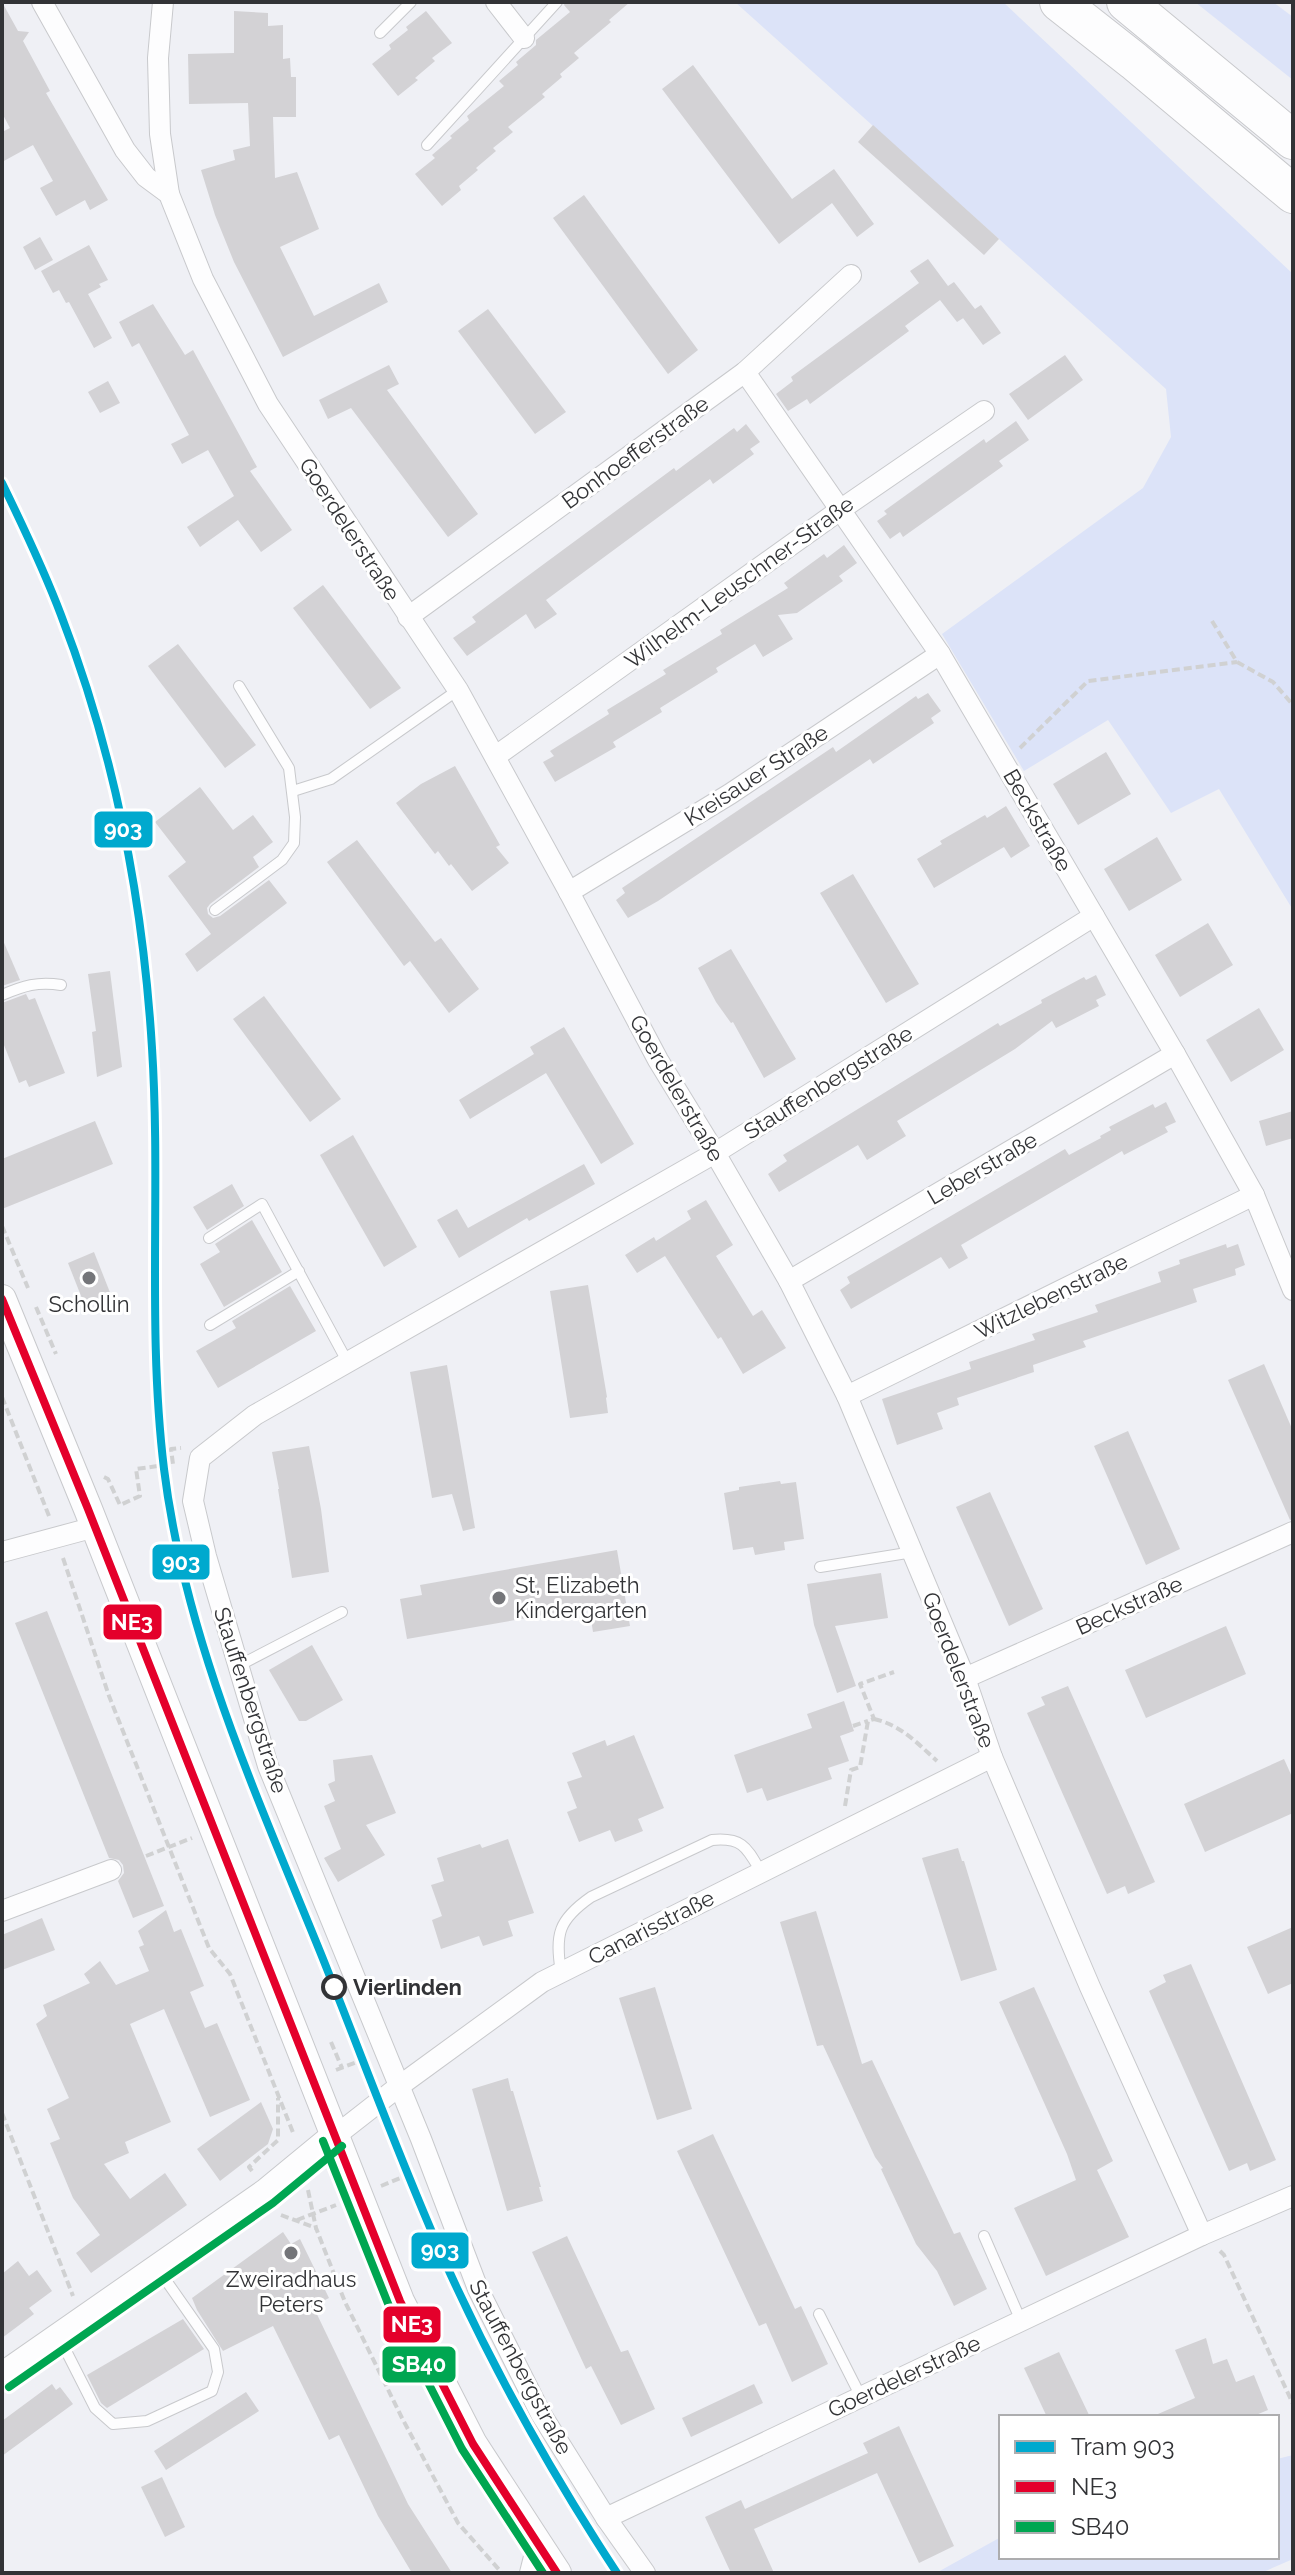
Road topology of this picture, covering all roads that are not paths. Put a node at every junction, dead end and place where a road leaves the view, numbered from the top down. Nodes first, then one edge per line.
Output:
1 (42, 2) edge
2 (163, 2) edge
3 (411, 2) edge
4 (496, 2) edge
5 (557, 2) edge
6 (1059, 2) edge
7 (1126, 2) edge
8 (380, 33) dead end
9 (524, 38) junction
10 (1293, 140) edge
11 (427, 145) dead end
12 (169, 194) junction
13 (1293, 194) edge
14 (851, 275) dead end
15 (745, 372) junction
16 (984, 411) dead end
17 (840, 510) junction
18 (408, 617) junction
19 (940, 654) junction
20 (239, 686) dead end
21 (458, 690) junction
22 (496, 756) junction
23 (293, 791) junction
24 (569, 892) junction
25 (215, 910) dead end
26 (1094, 916) junction
27 (61, 985) dead end
28 (2, 995) edge
29 (1175, 1054) junction
30 (715, 1153) junction
31 (1254, 1195) junction
32 (209, 1238) dead end
33 (299, 1271) junction
34 (789, 1281) junction
35 (1293, 1290) edge
36 (2, 1299) edge
37 (210, 1325) dead end
38 (348, 1363) junction
39 (847, 1396) junction
40 (95, 1527) junction
41 (1293, 1532) edge
42 (2, 1552) edge
43 (913, 1552) junction
44 (820, 1567) dead end
45 (342, 1612) dead end
46 (238, 1666) junction
47 (965, 1678) junction
48 (992, 1757) junction
49 (111, 1870) dead end
50 (761, 1872) junction
51 (2, 1911) edge
52 (561, 1973) junction
53 (398, 2087) junction
54 (334, 2137) junction
55 (1293, 2196) edge
56 (1202, 2235) junction
57 (984, 2236) dead end
58 (158, 2269) junction
59 (819, 2314) dead end
60 (1021, 2321) junction
61 (59, 2337) junction
62 (2, 2377) edge
63 (861, 2397) junction
64 (606, 2518) junction
65 (537, 2545) junction
66 (530, 2573) edge
67 (557, 2573) edge
68 (645, 2573) edge

1 - 12 street, Goerdelerstraße
2 - 12 street
3 - 8 lane
4 - 9 street
5 - 9 lane
6 - 13 highway
7 - 10 highway
9 - 11 lane
12 - 18 street, Goerdelerstraße
14 - 15 street, Bonhoefferstraße
15 - 17 street, Beckstraße
15 - 18 street, Bonhoefferstraße
16 - 17 street, Wilhelm-Leuschner-Straße
17 - 19 street, Beckstraße
17 - 22 street, Wilhelm-Leuschner-Straße
18 - 21 street, Goerdelerstraße
19 - 24 street, Kreisauer Straße
19 - 26 street, Beckstraße
20 - 23 lane
21 - 22 street, Goerdelerstraße
21 - 23 lane
22 - 24 street, Goerdelerstraße
23 - 25 lane
24 - 30 street, Goerdelerstraße
26 - 29 street, Beckstraße
26 - 30 street, Stauffenbergstraße
27 - 28 lane
29 - 31 street, Beckstraße
29 - 34 street, Leberstraße
30 - 34 street, Goerdelerstraße
30 - 38 street, Stauffenbergstraße
31 - 35 street, Beckstraße
31 - 39 street, Witzlebenstraße
32 - 33 lane
33 - 37 lane
33 - 38 lane
34 - 39 street, Goerdelerstraße
36 - 40 main road
38 - 46 street, Stauffenbergstraße
39 - 43 street, Goerdelerstraße
40 - 42 street
40 - 54 main road
41 - 47 street, Beckstraße
43 - 44 lane
43 - 47 street, Goerdelerstraße
45 - 46 lane
46 - 53 street, Stauffenbergstraße
47 - 48 street, Goerdelerstraße
48 - 50 street, Canarisstraße
48 - 56 street, Goerdelerstraße
49 - 51 street
50 - 52 street, Canarisstraße
50 - 52 lane
52 - 53 street, Canarisstraße
53 - 54 street, Canarisstraße
53 - 64 street, Stauffenbergstraße
54 - 58 main road
54 - 65 main road
55 - 56 street, Goerdelerstraße
56 - 60 street, Goerdelerstraße
57 - 60 lane
58 - 61 main road
58 - 61 lane
59 - 63 lane
60 - 63 street, Goerdelerstraße
61 - 62 main road
63 - 64 street, Goerdelerstraße
64 - 68 street, Stauffenbergstraße
65 - 66 street
65 - 67 main road

